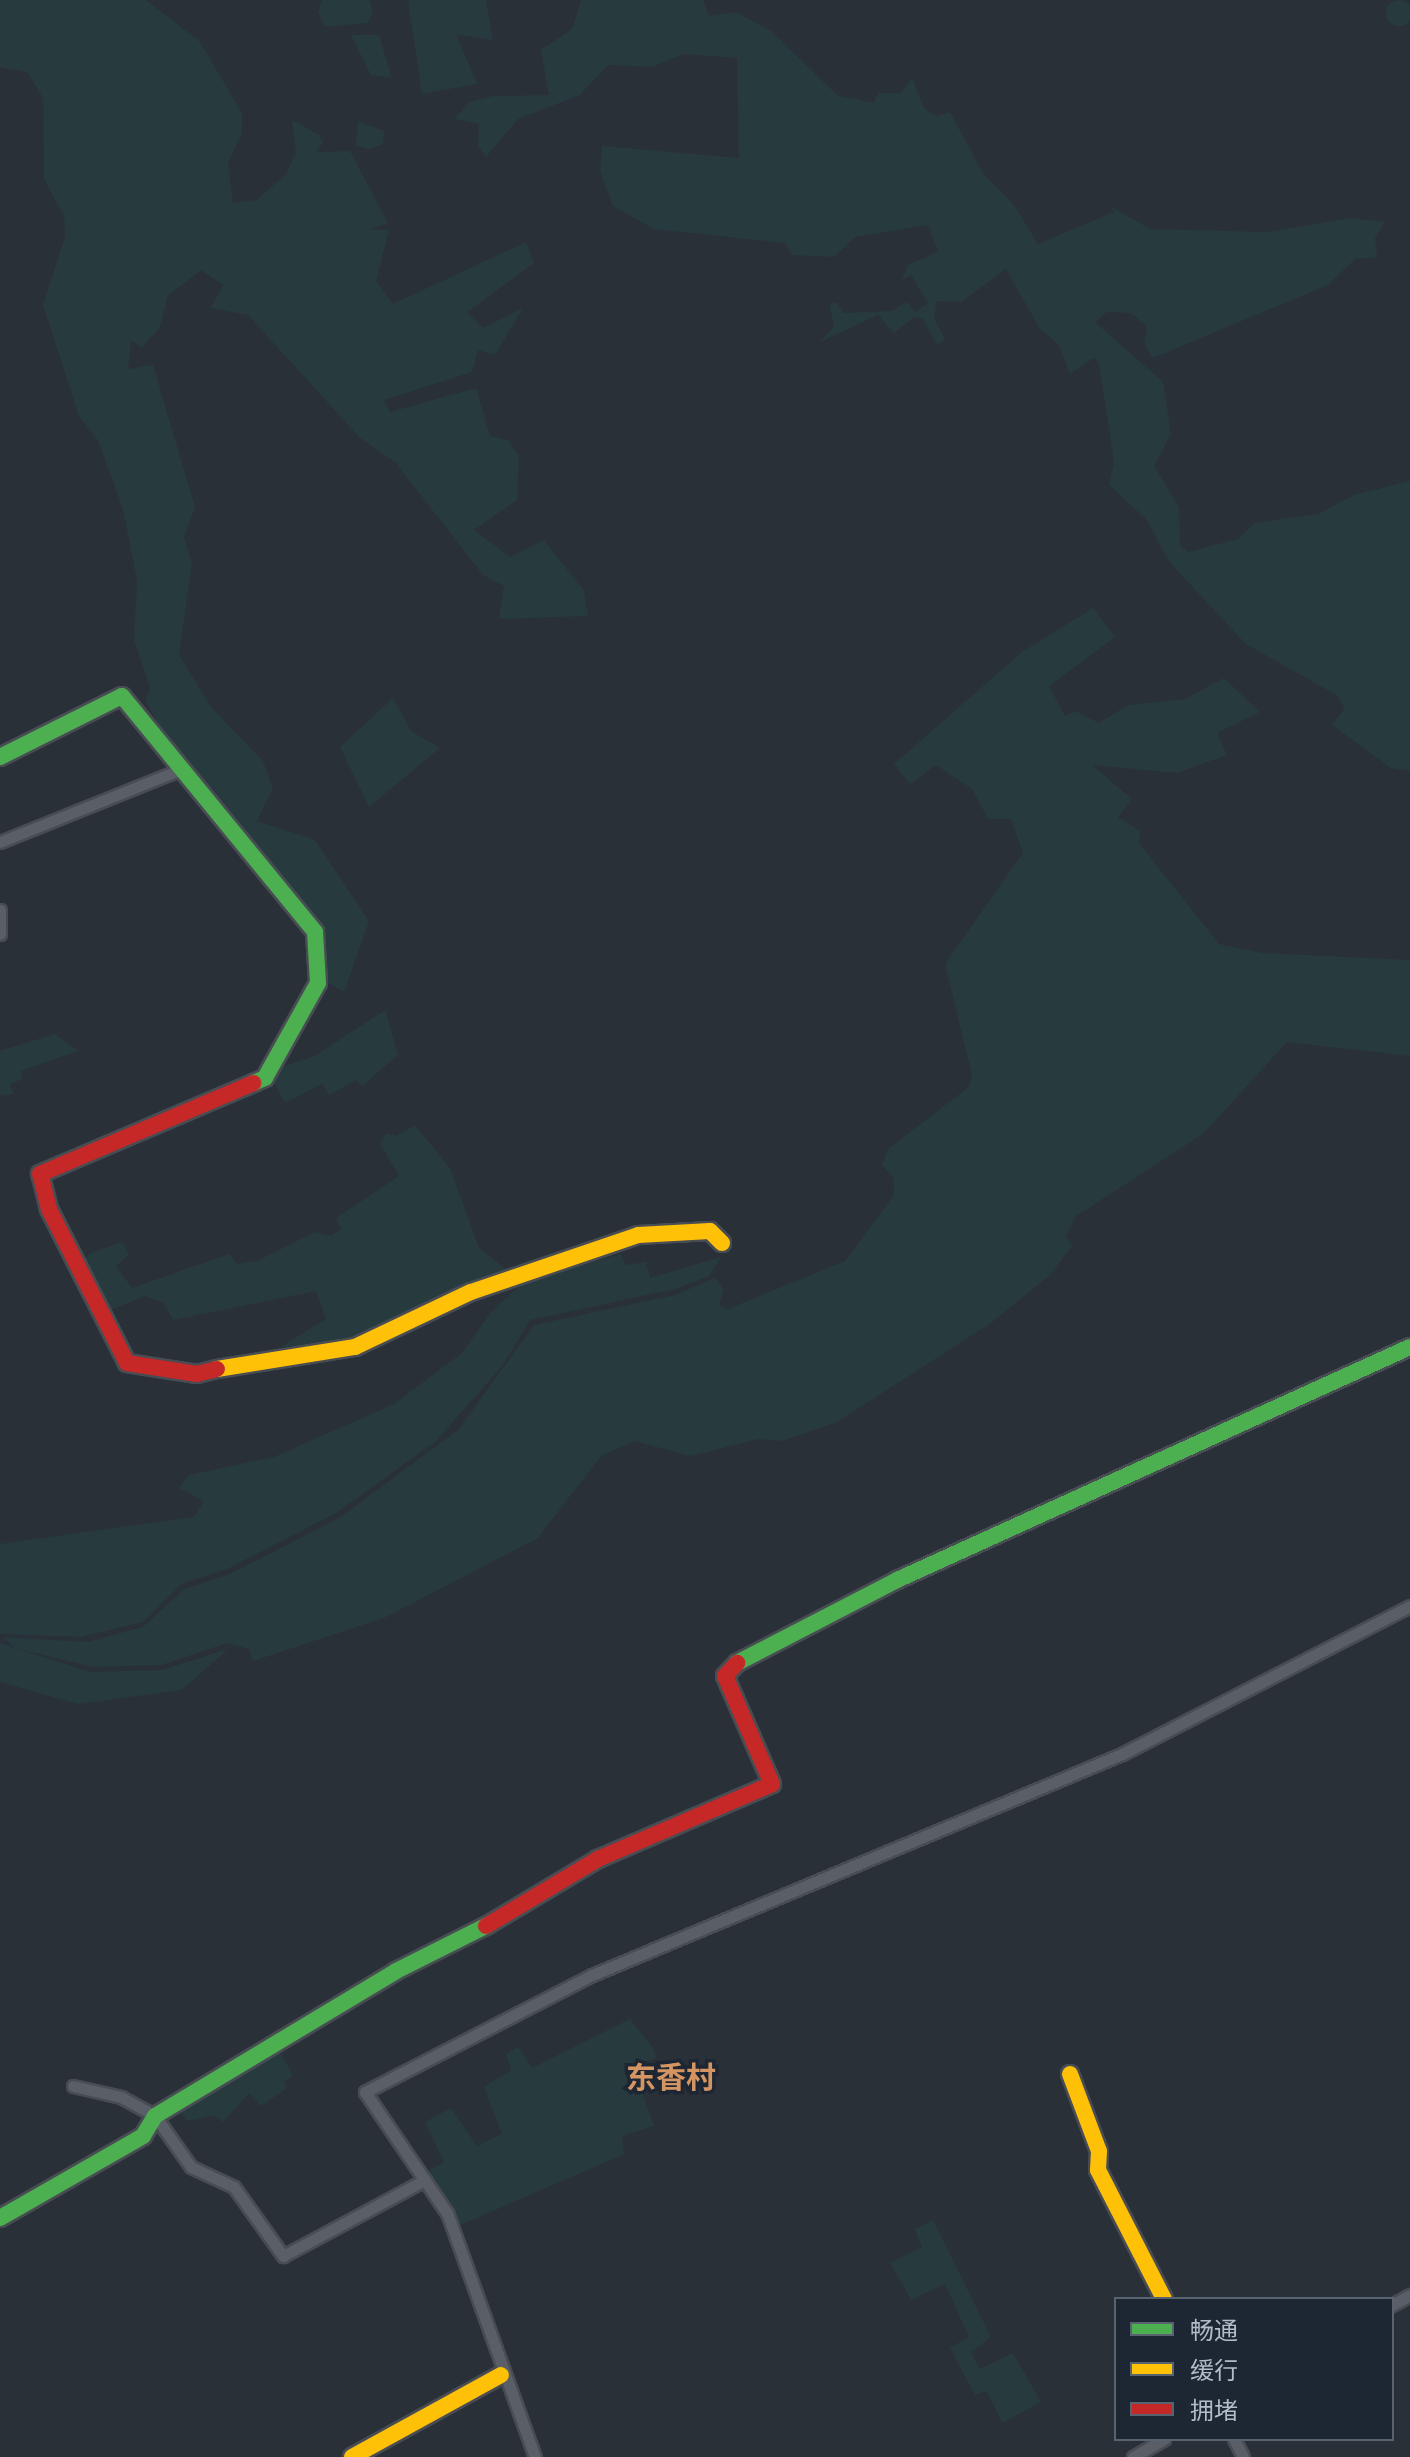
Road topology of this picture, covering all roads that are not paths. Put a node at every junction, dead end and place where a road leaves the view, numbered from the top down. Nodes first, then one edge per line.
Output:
1 (0, 757) edge
2 (179, 770) junction
3 (0, 842) edge
4 (0, 910) edge
5 (0, 934) edge
6 (722, 1243) dead end
7 (1410, 1347) edge
8 (1410, 1606) edge
9 (1070, 2074) dead end
10 (73, 2086) dead end
11 (155, 2116) junction
12 (425, 2180) junction
13 (0, 2218) edge
14 (1163, 2297) edge
15 (501, 2375) junction
16 (1161, 2441) edge
17 (352, 2457) edge
18 (535, 2457) edge
19 (1133, 2457) edge

1 - 2 street
2 - 3 street
2 - 6 street
4 - 5 street
7 - 11 street
8 - 12 street
9 - 14 street
10 - 11 street
11 - 12 street
11 - 13 street
12 - 15 street
15 - 17 street
15 - 18 street
16 - 19 street

